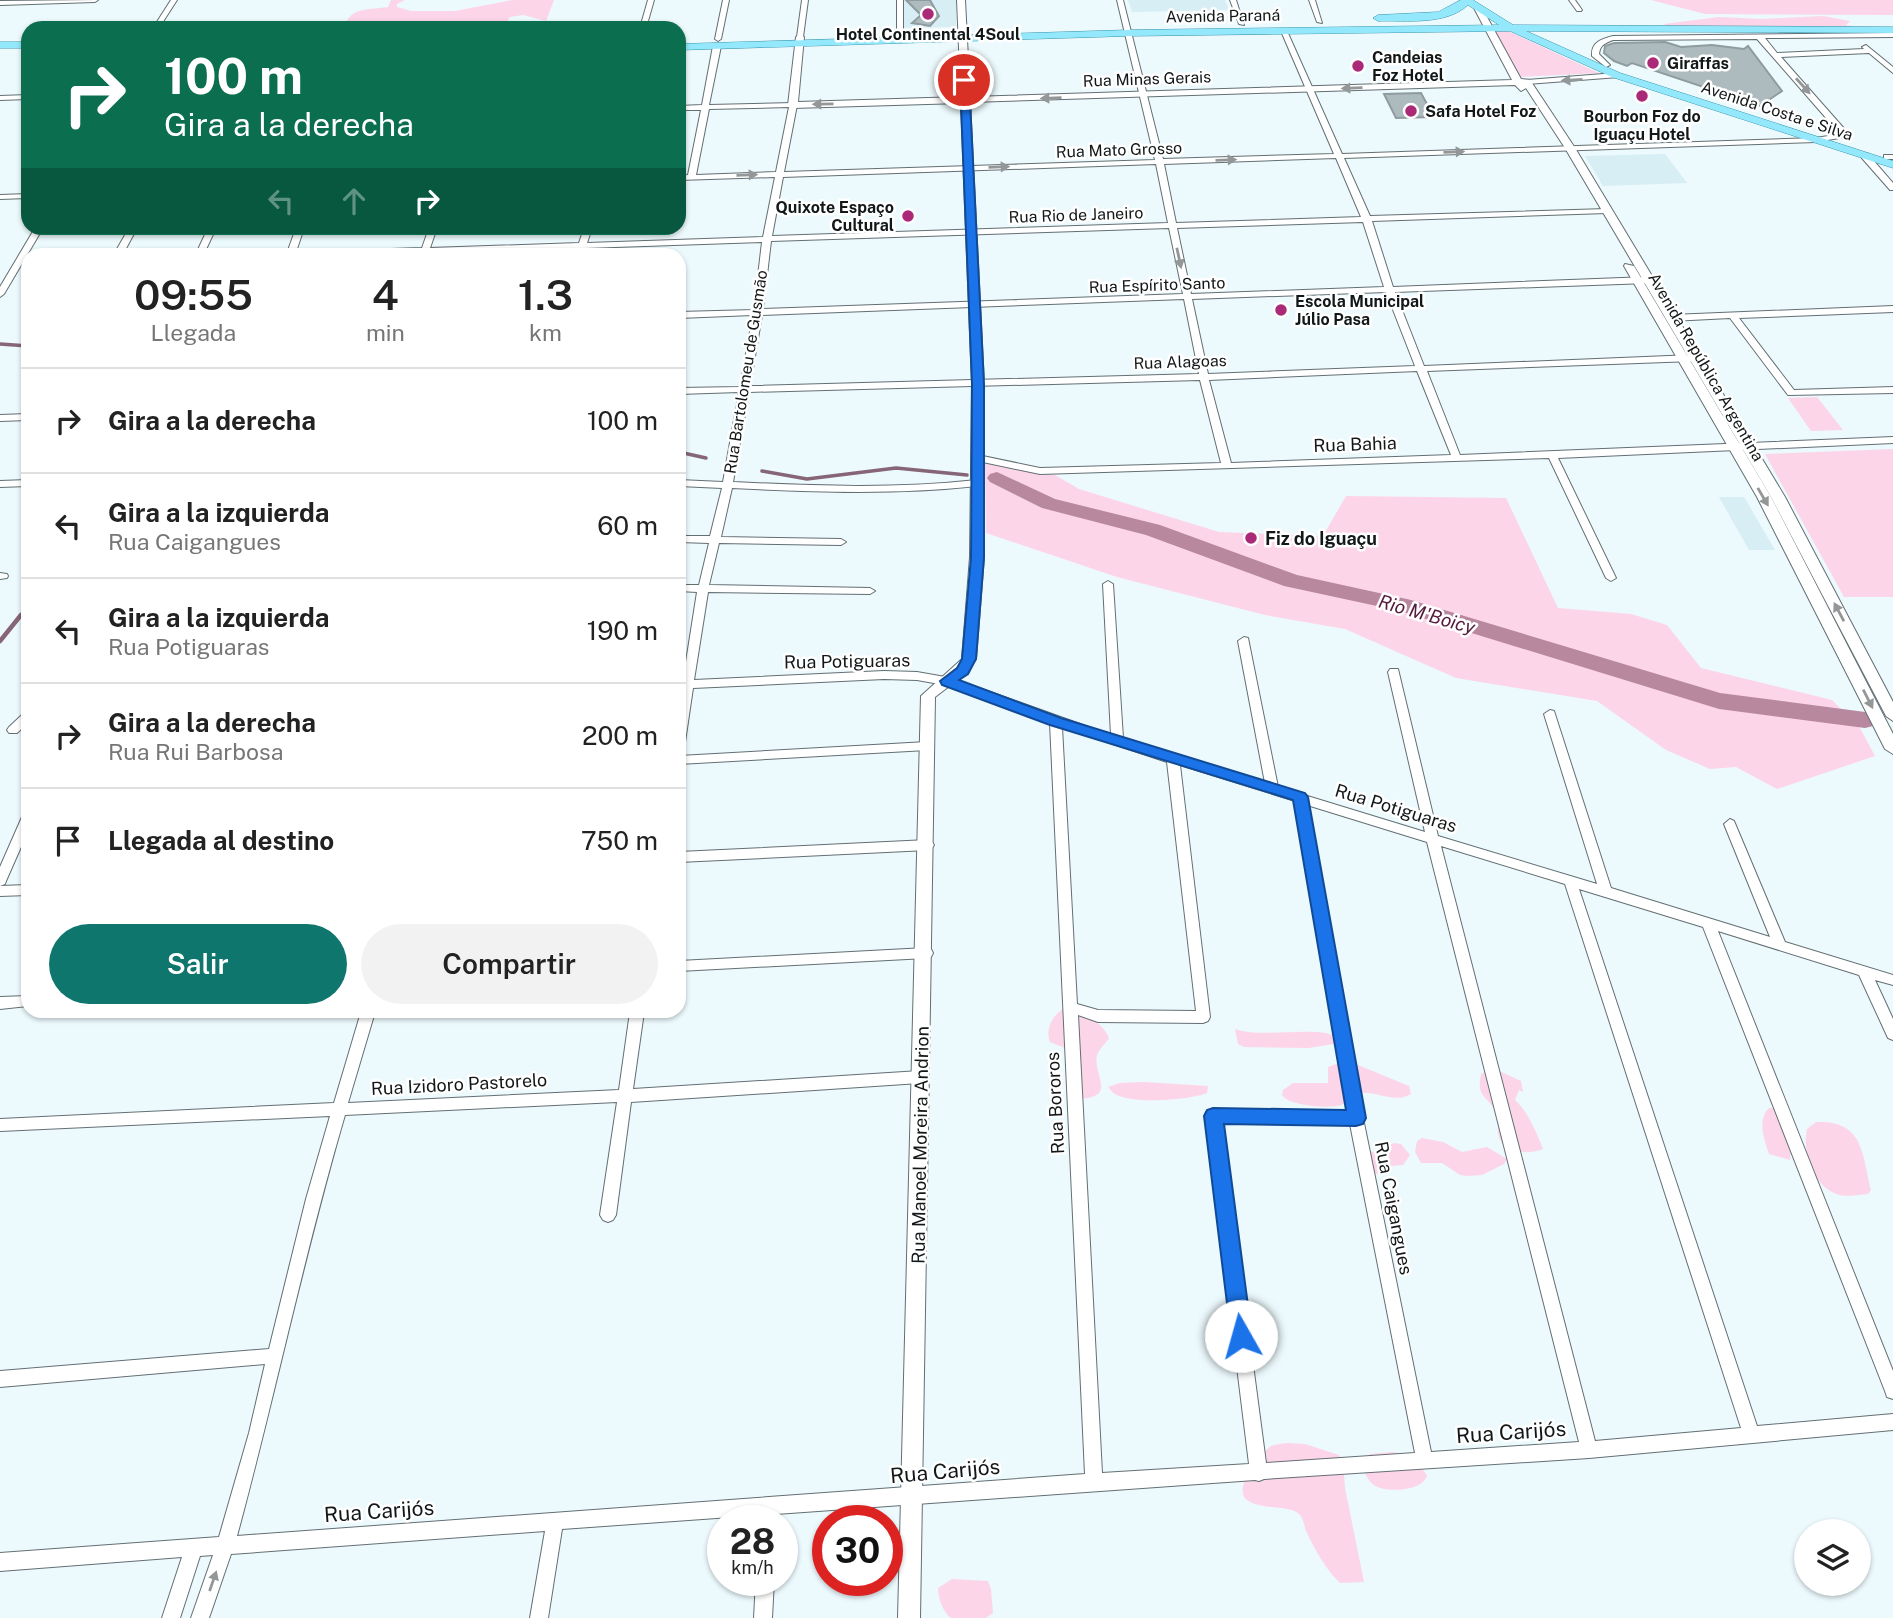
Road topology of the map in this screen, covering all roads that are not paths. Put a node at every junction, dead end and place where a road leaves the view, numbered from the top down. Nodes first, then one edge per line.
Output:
1 (95, 0) edge
2 (174, 0) edge
3 (651, 0) edge
4 (726, 0) edge
5 (805, 0) edge
6 (900, 0) edge
7 (961, 0) edge
8 (1120, 0) edge
9 (1233, 0) edge
10 (1312, 0) edge
11 (1467, 0) edge
12 (1572, 0) edge
13 (0, 3) edge
14 (1478, 4) edge
15 (1579, 10) dead end
16 (1568, 16) dead end
17 (1595, 16) dead end
18 (1672, 17) dead end
19 (160, 21) edge
20 (645, 21) edge
21 (1320, 22) junction
22 (1702, 22) junction
23 (1893, 23) edge
24 (1242, 24) junction
25 (1300, 24) junction
26 (1503, 24) junction
27 (1596, 28) junction
28 (1643, 28) junction
29 (1127, 29) junction
30 (1284, 31) junction
31 (1893, 32) edge
32 (900, 34) junction
33 (962, 35) junction
34 (1758, 35) junction
35 (1852, 35) junction
36 (1684, 36) junction
37 (799, 40) junction
38 (686, 41) edge
39 (717, 43) junction
40 (0, 45) edge
41 (21, 45) edge
42 (1543, 45) junction
43 (686, 46) edge
44 (0, 51) edge
45 (21, 51) edge
46 (1870, 51) junction
47 (1577, 53) junction
48 (1776, 55) junction
49 (1606, 65) junction
50 (1893, 71) edge
51 (1616, 75) junction
52 (1522, 82) junction
53 (1310, 90) junction
54 (1144, 95) junction
55 (21, 97) edge
56 (0, 98) edge
57 (966, 100) junction
58 (793, 105) junction
59 (686, 108) edge
60 (704, 108) junction
61 (1830, 138) junction
62 (1816, 139) junction
63 (1565, 148) junction
64 (1864, 155) junction
65 (1337, 156) junction
66 (1891, 160) edge
67 (1160, 163) junction
68 (968, 168) junction
69 (778, 174) junction
70 (686, 177) edge
71 (692, 177) junction
72 (1893, 188) edge
73 (21, 196) edge
74 (0, 197) edge
75 (1602, 211) junction
76 (1367, 220) junction
77 (1172, 226) junction
78 (972, 233) junction
79 (586, 235) edge
80 (767, 239) junction
81 (582, 245) junction
82 (523, 248) edge
83 (581, 248) edge
84 (21, 258) edge
85 (16, 267) junction
86 (21, 267) edge
87 (1643, 280) junction
88 (1390, 290) junction
89 (0, 294) edge
90 (1187, 297) junction
91 (974, 305) junction
92 (1893, 309) edge
93 (758, 313) junction
94 (686, 315) edge
95 (1733, 316) junction
96 (1671, 318) junction
97 (1688, 358) junction
98 (1421, 368) junction
99 (1203, 377) junction
100 (978, 384) junction
101 (744, 390) junction
102 (1893, 390) edge
103 (686, 391) edge
104 (21, 417) edge
105 (0, 418) edge
106 (1893, 440) edge
107 (1740, 447) junction
108 (1552, 455) junction
109 (978, 458) junction
110 (1457, 458) junction
111 (1227, 466) junction
112 (21, 483) edge
113 (686, 483) edge
114 (977, 483) junction
115 (0, 484) edge
116 (727, 486) junction
117 (686, 539) edge
118 (713, 540) junction
119 (841, 542) dead end
120 (1611, 578) dead end
121 (1108, 584) dead end
122 (686, 588) edge
123 (703, 589) junction
124 (870, 591) dead end
125 (1244, 641) dead end
126 (686, 671) edge
127 (1394, 672) dead end
128 (947, 681) junction
129 (686, 685) edge
130 (1550, 714) dead end
131 (1893, 716) edge
132 (1056, 722) junction
133 (21, 723) edge
134 (13, 730) dead end
135 (1117, 740) junction
136 (927, 746) junction
137 (1893, 749) edge
138 (1173, 759) junction
139 (686, 760) edge
140 (1272, 788) junction
141 (1300, 797) junction
142 (1730, 824) dead end
143 (21, 833) edge
144 (1432, 837) junction
145 (928, 845) junction
146 (686, 857) edge
147 (1570, 880) junction
148 (0, 881) edge
149 (21, 890) edge
150 (0, 891) edge
151 (1606, 893) junction
152 (1708, 923) junction
153 (1780, 946) junction
154 (926, 953) junction
155 (686, 967) edge
156 (1864, 971) junction
157 (1893, 980) edge
158 (21, 1002) edge
159 (0, 1003) edge
160 (1069, 1007) junction
161 (366, 1018) edge
162 (636, 1018) edge
163 (1893, 1034) edge
164 (920, 1077) junction
165 (624, 1096) junction
166 (341, 1109) junction
167 (1213, 1116) joint
168 (1356, 1118) junction
169 (0, 1125) edge
170 (608, 1215) dead end
171 (275, 1356) junction
172 (0, 1378) edge
173 (1893, 1391) edge
174 (1893, 1422) edge
175 (1752, 1436) junction
176 (1589, 1450) junction
177 (1426, 1461) junction
178 (1259, 1473) junction
179 (1094, 1482) junction
180 (913, 1497) junction
181 (798, 1510) edge
182 (707, 1516) edge
183 (555, 1521) junction
184 (226, 1544) junction
185 (194, 1548) junction
186 (0, 1562) edge
187 (764, 1596) edge
188 (171, 1618) edge
189 (200, 1618) edge
190 (539, 1618) edge
191 (763, 1618) edge
192 (909, 1618) edge

1 - 13 street
2 - 19 street
3 - 20 street
4 - 39 street
5 - 37 street, Rua Bartolomeu de Gusmão
6 - 32 street
7 - 33 main road
8 - 29 street
9 - 24 street
10 - 21 street
11 - 14 main road, Avenida República Argentina
11 - 21 main road
12 - 15 street
14 - 26 main road, Avenida República Argentina
16 - 17 main road
18 - 22 main road
21 - 25 main road
22 - 23 main road, Avenida Paraná
22 - 26 main road, Avenida Paraná
24 - 25 main road, Avenida Paraná
24 - 29 main road, Avenida Paraná
25 - 26 main road, Avenida Paraná
26 - 27 main road, Avenida Paraná
26 - 30 main road, Avenida Paraná
26 - 42 main road
26 - 42 main road, Avenida Costa e Silva
26 - 47 main road, Avenida Costa e Silva
26 - 52 main road, Avenida República Argentina
27 - 28 main road, Avenida Paraná
27 - 47 main road
28 - 31 main road, Avenida Paraná
28 - 36 main road
29 - 30 main road, Avenida Paraná
29 - 33 main road, Avenida Paraná
29 - 54 street
30 - 53 street
31 - 35 street
32 - 33 main road, Avenida Paraná
32 - 37 main road, Avenida Paraná
33 - 37 main road, Avenida Paraná
33 - 57 main road
34 - 35 street
34 - 36 street
34 - 48 street
35 - 46 street
36 - 49 street
37 - 39 main road, Avenida Paraná
37 - 58 main road, Rua Bartolomeu de Gusmão
38 - 39 main road, Avenida Paraná
39 - 43 main road, Avenida Paraná
39 - 60 street
40 - 41 main road
42 - 51 main road, Avenida Costa e Silva
44 - 45 main road
46 - 48 street
46 - 50 street
47 - 49 main road, Avenida Costa e Silva
48 -> 61 street
49 - 61 main road, Avenida Costa e Silva
51 -> 52 street, Rua Minas Gerais
51 - 62 main road, Avenida Costa e Silva
52 -> 53 main road, Rua Minas Gerais
52 - 63 main road, Avenida República Argentina
53 - 54 main road, Rua Minas Gerais
53 - 65 street
54 -> 57 main road, Rua Minas Gerais
54 - 67 street
55 - 56 street
57 -> 58 main road, Rua Minas Gerais
57 - 68 main road
58 - 60 street, Rua Minas Gerais
58 - 69 street, Rua Bartolomeu de Gusmão
59 - 60 street, Rua Minas Gerais
60 - 71 street
61 - 62 street, Rua Mato Grosso
61 - 66 main road, Avenida Costa e Silva
62 - 63 street, Rua Mato Grosso
62 - 64 main road, Avenida Costa e Silva
65 -> 63 street, Rua Mato Grosso
63 - 75 main road, Avenida República Argentina
64 - 66 main road, Avenida Costa e Silva
64 - 72 street
67 -> 65 street, Rua Mato Grosso
65 - 76 street
68 -> 67 street, Rua Mato Grosso
67 - 77 street
68 - 69 street, Rua Mato Grosso
68 - 78 main road
71 -> 69 street, Rua Mato Grosso
69 - 80 street, Rua Bartolomeu de Gusmão
70 - 71 street, Rua Mato Grosso
73 - 74 street
75 - 76 street, Rua Rio de Janeiro
75 - 87 main road, Avenida República Argentina
76 - 77 street, Rua Rio de Janeiro
76 - 88 street
77 - 78 street, Rua Rio de Janeiro
77 -> 90 street
78 - 80 street, Rua Rio de Janeiro
78 - 91 main road
79 - 81 street
80 - 81 street, Rua Rio de Janeiro
80 - 93 street, Rua Bartolomeu de Gusmão
81 - 82 street, Rua Rio de Janeiro
81 - 83 street
84 - 85 street
85 - 86 street
85 - 89 street
87 - 88 street, Rua Espírito Santo
87 - 96 main road, Avenida República Argentina
87 - 97 main road, Avenida República Argentina
88 - 90 street, Rua Espírito Santo
88 - 98 street
90 - 91 street, Rua Espírito Santo
90 - 99 street
91 - 93 street, Rua Espírito Santo
91 - 100 main road
92 - 95 street
93 - 94 street, Rua Espírito Santo
93 - 101 street, Rua Bartolomeu de Gusmão
95 - 96 street
95 - 102 street
96 - 97 main road, Avenida República Argentina
97 - 98 street, Rua Alagoas
97 - 107 main road, Avenida República Argentina
98 - 99 street, Rua Alagoas
98 - 110 street
99 - 100 street, Rua Alagoas
99 - 111 street
100 - 101 street, Rua Alagoas
100 - 109 main road
101 - 103 street, Rua Alagoas
101 - 116 street, Rua Bartolomeu de Gusmão
104 - 105 street
106 - 107 street, Rua Bahia
107 - 108 street, Rua Bahia
131 -> 107 main road, Avenida República Argentina
107 -> 137 main road, Avenida República Argentina
108 - 110 street, Rua Bahia
108 - 120 street
109 - 111 street, Rua Bahia
109 - 114 main road
110 - 111 street, Rua Bahia
112 - 115 street
113 - 116 street
114 - 116 street
114 - 128 main road
116 - 118 street, Rua Bartolomeu de Gusmão
117 - 118 street
118 - 119 street
118 - 123 street, Rua Bartolomeu de Gusmão
121 - 135 street
122 - 123 street
123 - 124 street
123 - 126 street, Rua Bartolomeu de Gusmão
125 - 140 street
127 - 144 street
128 - 129 street, Rua Potiguaras
128 - 132 street, Rua Potiguaras
128 - 136 main road, Rua Manoel Moreira Andrion
130 - 151 street
132 - 135 street, Rua Potiguaras
132 - 160 street, Rua Bororos
133 - 134 street
135 - 138 street, Rua Potiguaras
136 - 139 street
136 - 145 main road, Rua Manoel Moreira Andrion
138 - 140 street, Rua Potiguaras
138 - 160 street
140 - 141 street, Rua Potiguaras
141 - 144 street, Rua Potiguaras
141 - 168 street, Rua Caigangues
142 - 153 street
143 - 148 street
144 - 147 street, Rua Potiguaras
144 - 176 street
145 - 146 street
145 - 154 main road, Rua Manoel Moreira Andrion
147 - 151 street, Rua Potiguaras
147 - 175 street
149 - 150 street
151 - 152 street, Rua Potiguaras
152 - 153 street, Rua Potiguaras
152 - 173 street
153 - 156 street, Rua Potiguaras
154 - 155 street
154 - 164 main road, Rua Manoel Moreira Andrion
156 - 157 street, Rua Potiguaras
156 - 163 street
158 - 159 street
160 - 179 street, Rua Bororos
161 - 166 street
162 - 165 street
164 - 165 street, Rua Izidoro Pastorelo
164 - 180 main road, Rua Manoel Moreira Andrion
165 - 166 street, Rua Izidoro Pastorelo
165 - 170 street
166 - 169 street, Rua Izidoro Pastorelo
166 - 171 street
167 - 168 street
167 - 178 street
168 - 177 street, Rua Caigangues
171 - 172 street
171 - 184 street
174 - 175 street, Rua Carijós
175 - 176 street, Rua Carijós
176 - 177 street, Rua Carijós
177 - 178 street, Rua Carijós
178 - 179 street, Rua Carijós
179 - 180 street, Rua Carijós
180 - 181 street, Rua Carijós
180 - 192 main road, Rua Manoel Moreira Andrion
182 - 183 street, Rua Carijós
183 - 184 street, Rua Carijós
183 - 190 street
184 - 185 street, Rua Carijós
189 -> 184 street
185 - 186 street, Rua Carijós
185 - 188 street
187 - 191 street

